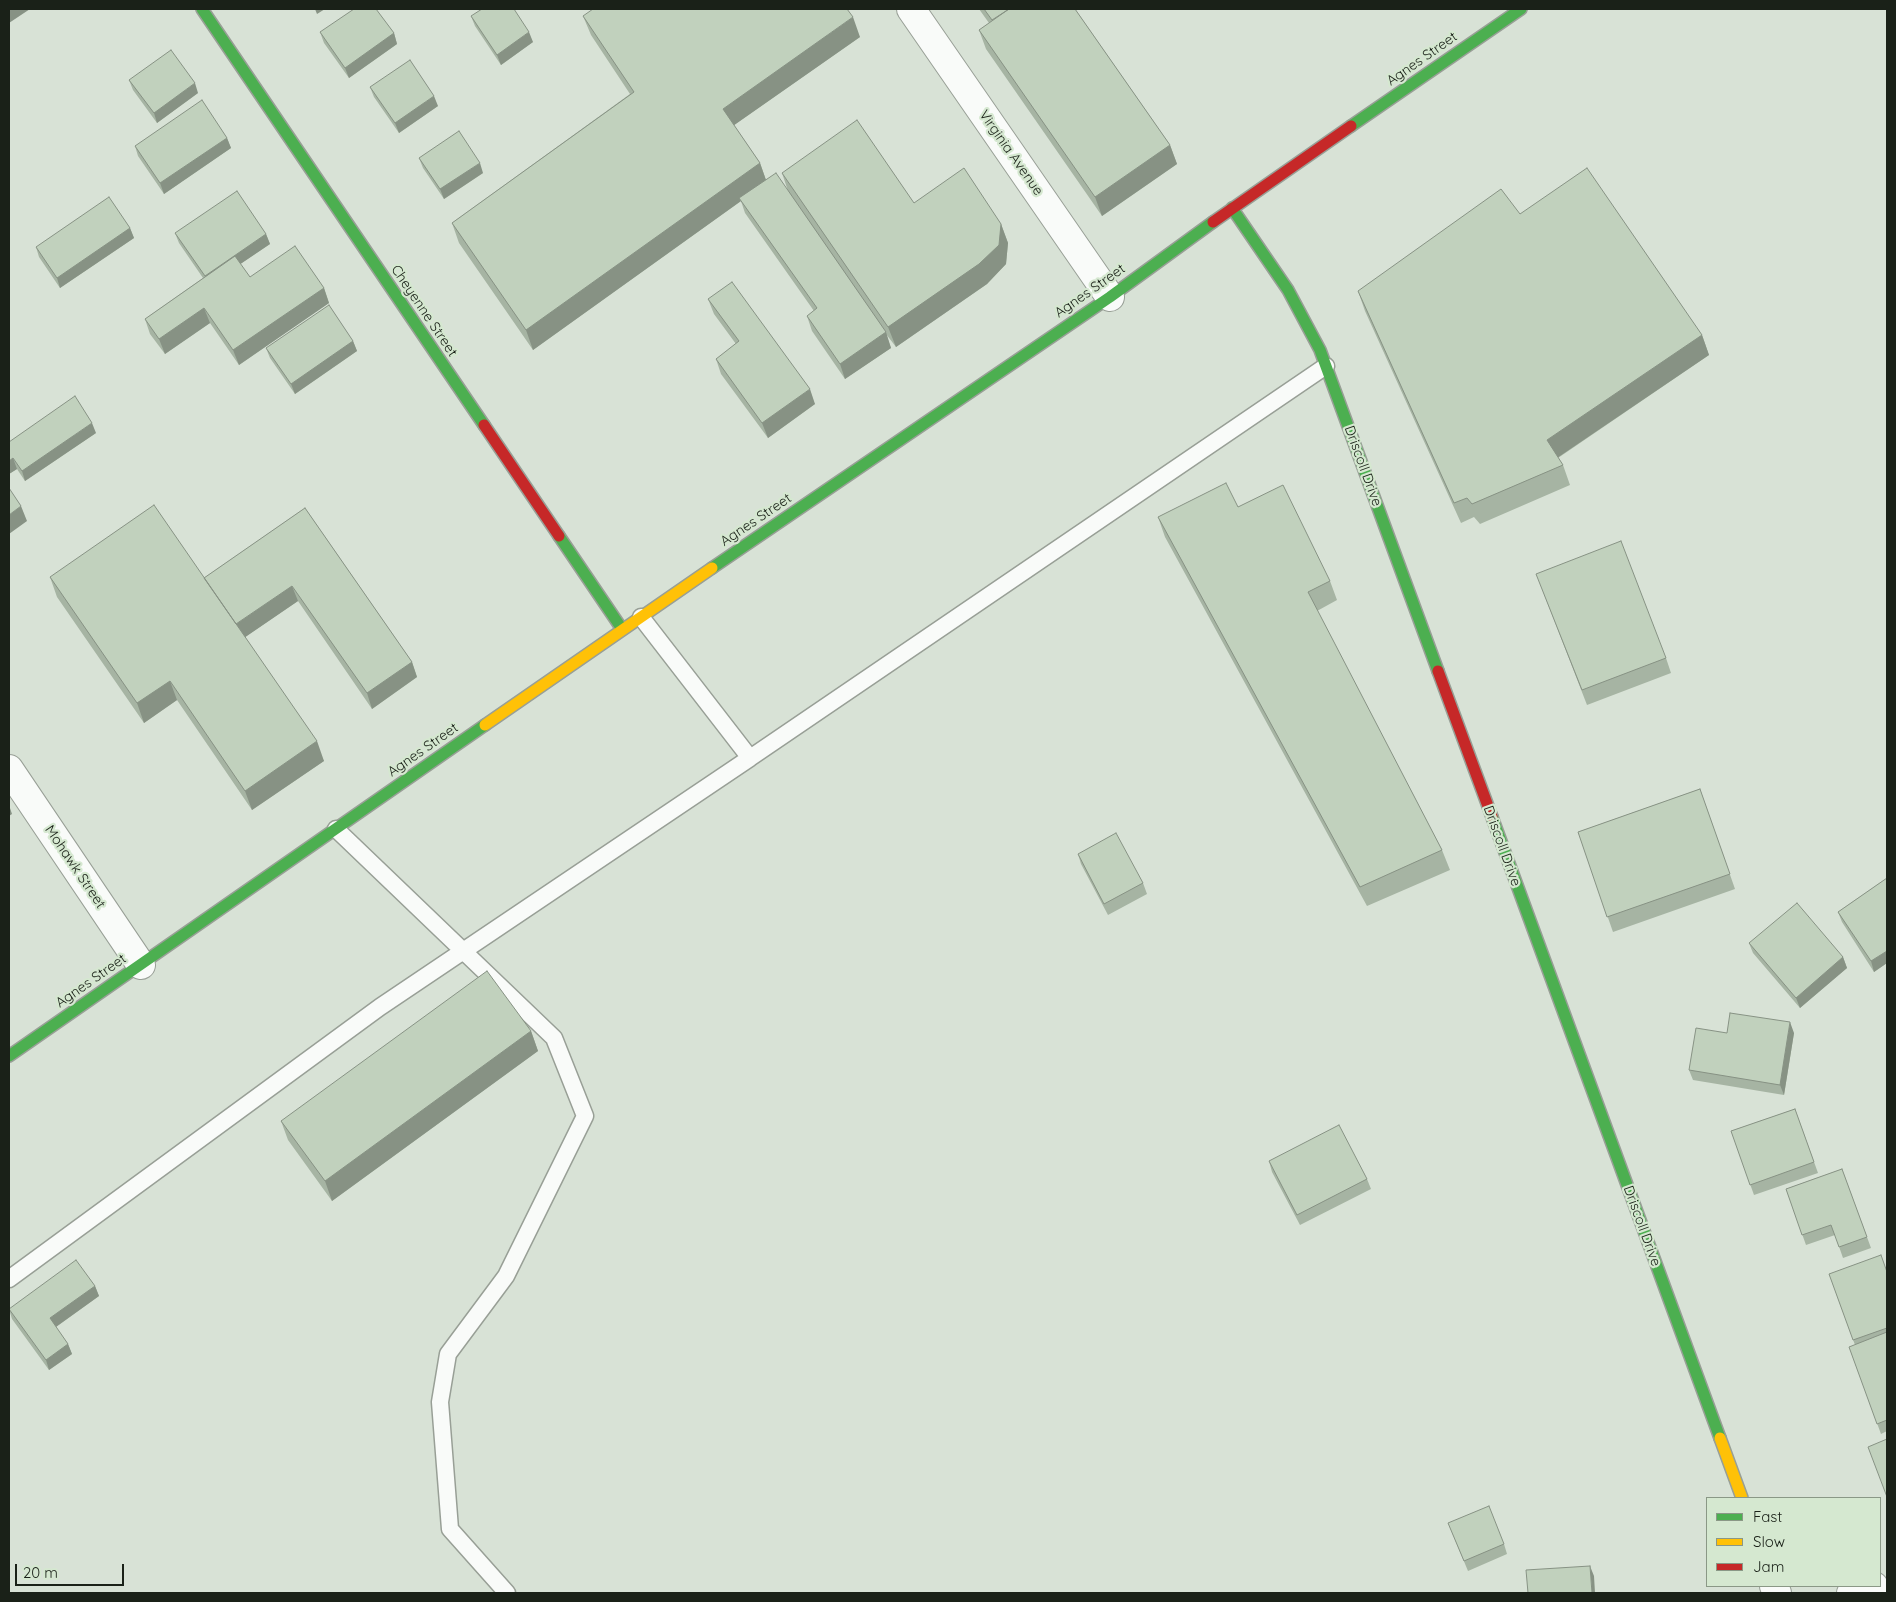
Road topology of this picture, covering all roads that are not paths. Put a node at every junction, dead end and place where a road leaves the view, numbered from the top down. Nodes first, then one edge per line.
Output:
1 (202, 9) edge
2 (911, 9) edge
3 (1521, 9) edge
4 (1232, 208) junction
5 (1110, 297) junction
6 (1326, 366) junction
7 (641, 616) junction
8 (622, 629) junction
9 (750, 758) junction
10 (9, 770) edge
11 (336, 829) junction
12 (463, 951) junction
13 (141, 965) junction
14 (9, 1056) edge
15 (9, 1279) edge
16 (1742, 1497) edge
17 (1871, 1587) edge
18 (507, 1593) edge
19 (1851, 1593) edge

1 - 8 street, Cheyenne Street
2 - 5 street, Virginia Avenue
3 - 4 street, Agnes Street
4 - 5 street, Agnes Street
4 - 6 street, Driscoll Drive
5 - 7 street, Agnes Street
6 - 9 lane
6 - 16 street, Driscoll Drive
7 - 8 street, Agnes Street
7 - 9 lane
8 - 11 street, Agnes Street
9 - 12 lane
10 - 13 street, Mohawk Street
11 - 12 lane
11 - 13 street, Agnes Street
12 - 15 lane
12 - 18 lane
13 - 14 street, Agnes Street
17 - 19 street

